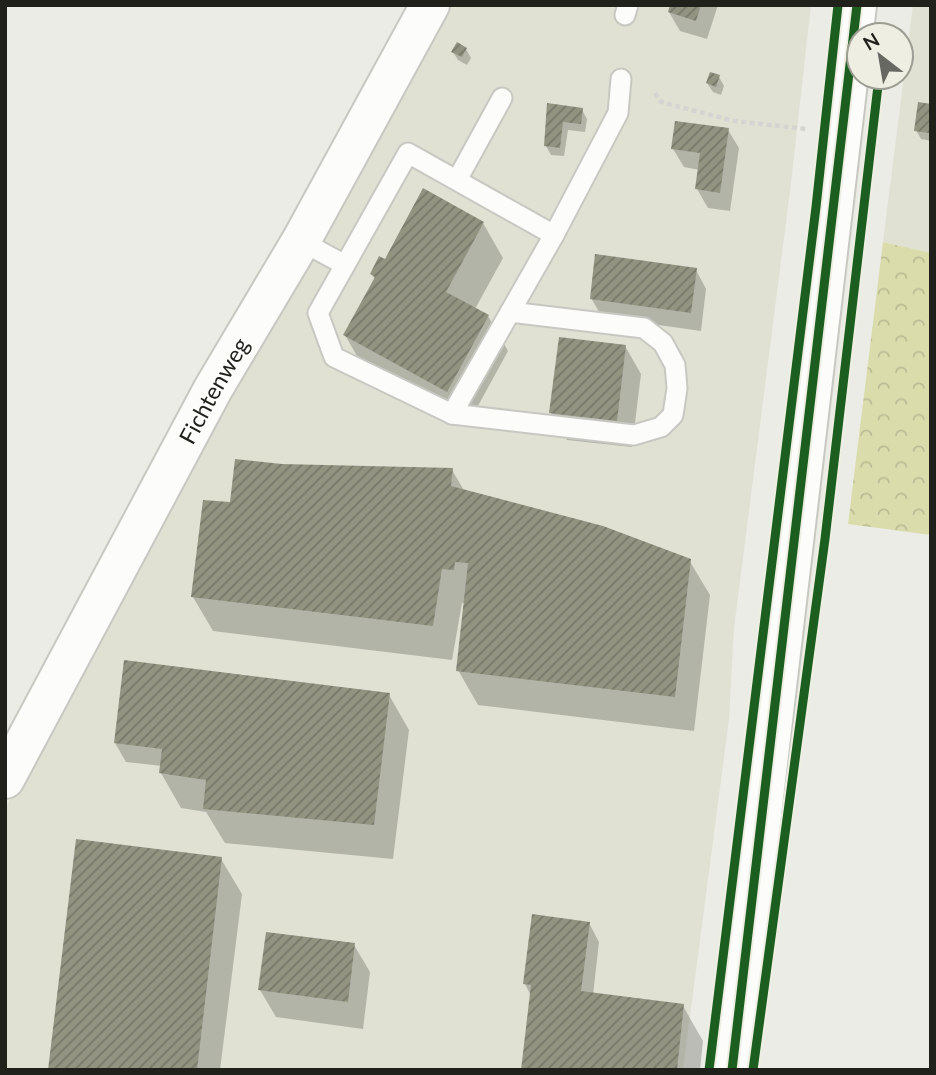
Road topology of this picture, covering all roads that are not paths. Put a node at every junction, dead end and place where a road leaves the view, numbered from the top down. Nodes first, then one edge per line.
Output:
1 (430, 5) edge
2 (857, 5) edge
3 (621, 79) dead end
4 (502, 97) dead end
5 (457, 180) junction
6 (554, 235) junction
7 (301, 241) junction
8 (345, 265) junction
9 (510, 312) junction
10 (452, 414) junction
11 (5, 779) edge
12 (732, 1070) edge

1 - 7 main road, Fichtenweg
2 - 12 main road
3 - 6 lane
4 - 5 lane
5 - 6 lane
5 - 8 lane
6 - 9 lane
7 - 8 lane
7 - 11 main road, Fichtenweg
8 - 10 lane
9 - 10 lane
9 - 10 lane

